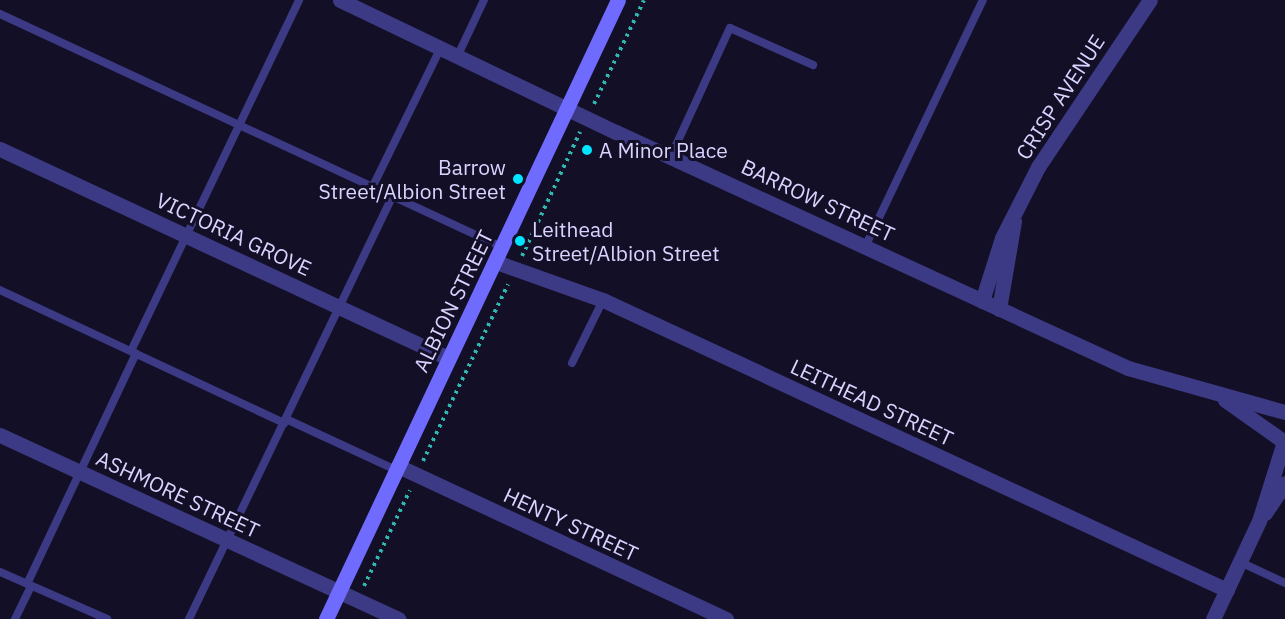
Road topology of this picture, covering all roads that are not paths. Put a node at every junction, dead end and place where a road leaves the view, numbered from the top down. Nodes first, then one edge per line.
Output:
1 (299, 0) edge
2 (340, 0) edge
3 (484, 0) edge
4 (618, 0) edge
5 (983, 0) edge
6 (1150, 0) edge
7 (0, 14) edge
8 (441, 47) junction
9 (458, 55) junction
10 (813, 65) dead end
11 (568, 108) junction
12 (238, 123) junction
13 (0, 149) edge
14 (671, 156) junction
15 (373, 186) junction
16 (393, 196) junction
17 (1014, 221) junction
18 (186, 235) junction
19 (866, 245) junction
20 (502, 247) junction
21 (496, 262) junction
22 (0, 290) edge
23 (603, 300) junction
24 (982, 301) junction
25 (339, 306) junction
26 (999, 309) junction
27 (133, 352) junction
28 (449, 358) junction
29 (572, 363) dead end
30 (1217, 395) junction
31 (1285, 412) edge
32 (1285, 418) edge
33 (285, 421) junction
34 (0, 435) edge
35 (1283, 444) edge
36 (397, 468) junction
37 (81, 472) junction
38 (1285, 483) edge
39 (1259, 520) junction
40 (227, 540) junction
41 (1240, 562) junction
42 (0, 572) edge
43 (1285, 583) edge
44 (29, 585) junction
45 (1227, 590) junction
46 (339, 591) junction
47 (15, 619) edge
48 (107, 619) edge
49 (189, 619) edge
50 (326, 619) edge
51 (399, 619) edge
52 (726, 619) edge
53 (1213, 619) edge

1 - 12 lane
2 - 8 street, BARROW STREET
3 - 9 lane
4 - 11 street, ALBION STREET
5 - 19 lane
6 - 17 street, CRISP AVENUE
7 - 12 lane
8 - 9 street, BARROW STREET
8 - 15 lane
9 - 11 street, BARROW STREET
10 - 14 lane
11 - 14 street, BARROW STREET
11 - 20 street, ALBION STREET
12 - 15 lane
12 - 18 lane
13 - 18 street, VICTORIA GROVE
14 - 19 street, BARROW STREET
15 - 16 lane
16 - 20 lane
16 - 25 lane
17 - 24 street, CRISP AVENUE
17 - 26 street, CRISP AVENUE
18 - 25 street, VICTORIA GROVE
18 - 27 lane
19 - 24 street, BARROW STREET
20 - 21 street, ALBION STREET
21 - 23 street, LEITHEAD STREET
21 - 28 street, ALBION STREET
22 - 27 lane
23 - 29 lane
23 - 45 street, LEITHEAD STREET
24 - 26 street, BARROW STREET
25 - 28 street, VICTORIA GROVE
25 - 33 lane
26 - 30 street, BARROW STREET
27 - 33 lane
27 - 37 lane
28 - 36 street, ALBION STREET
30 - 31 street, BARROW STREET
30 - 35 street, BARROW STREET
32 - 35 street
33 - 36 lane
33 - 40 lane
34 - 37 street, ASHMORE STREET
35 - 39 street
36 - 46 street, ALBION STREET
36 - 52 street, HENTY STREET
37 - 40 street, ASHMORE STREET
37 - 44 lane
38 - 39 street
39 - 41 street
40 - 46 street, ASHMORE STREET
40 - 49 lane
41 - 43 lane
41 - 45 street
42 - 44 lane
44 - 47 lane
44 - 48 lane
45 - 53 street
46 - 50 street, ALBION STREET
46 - 51 street, ASHMORE STREET

